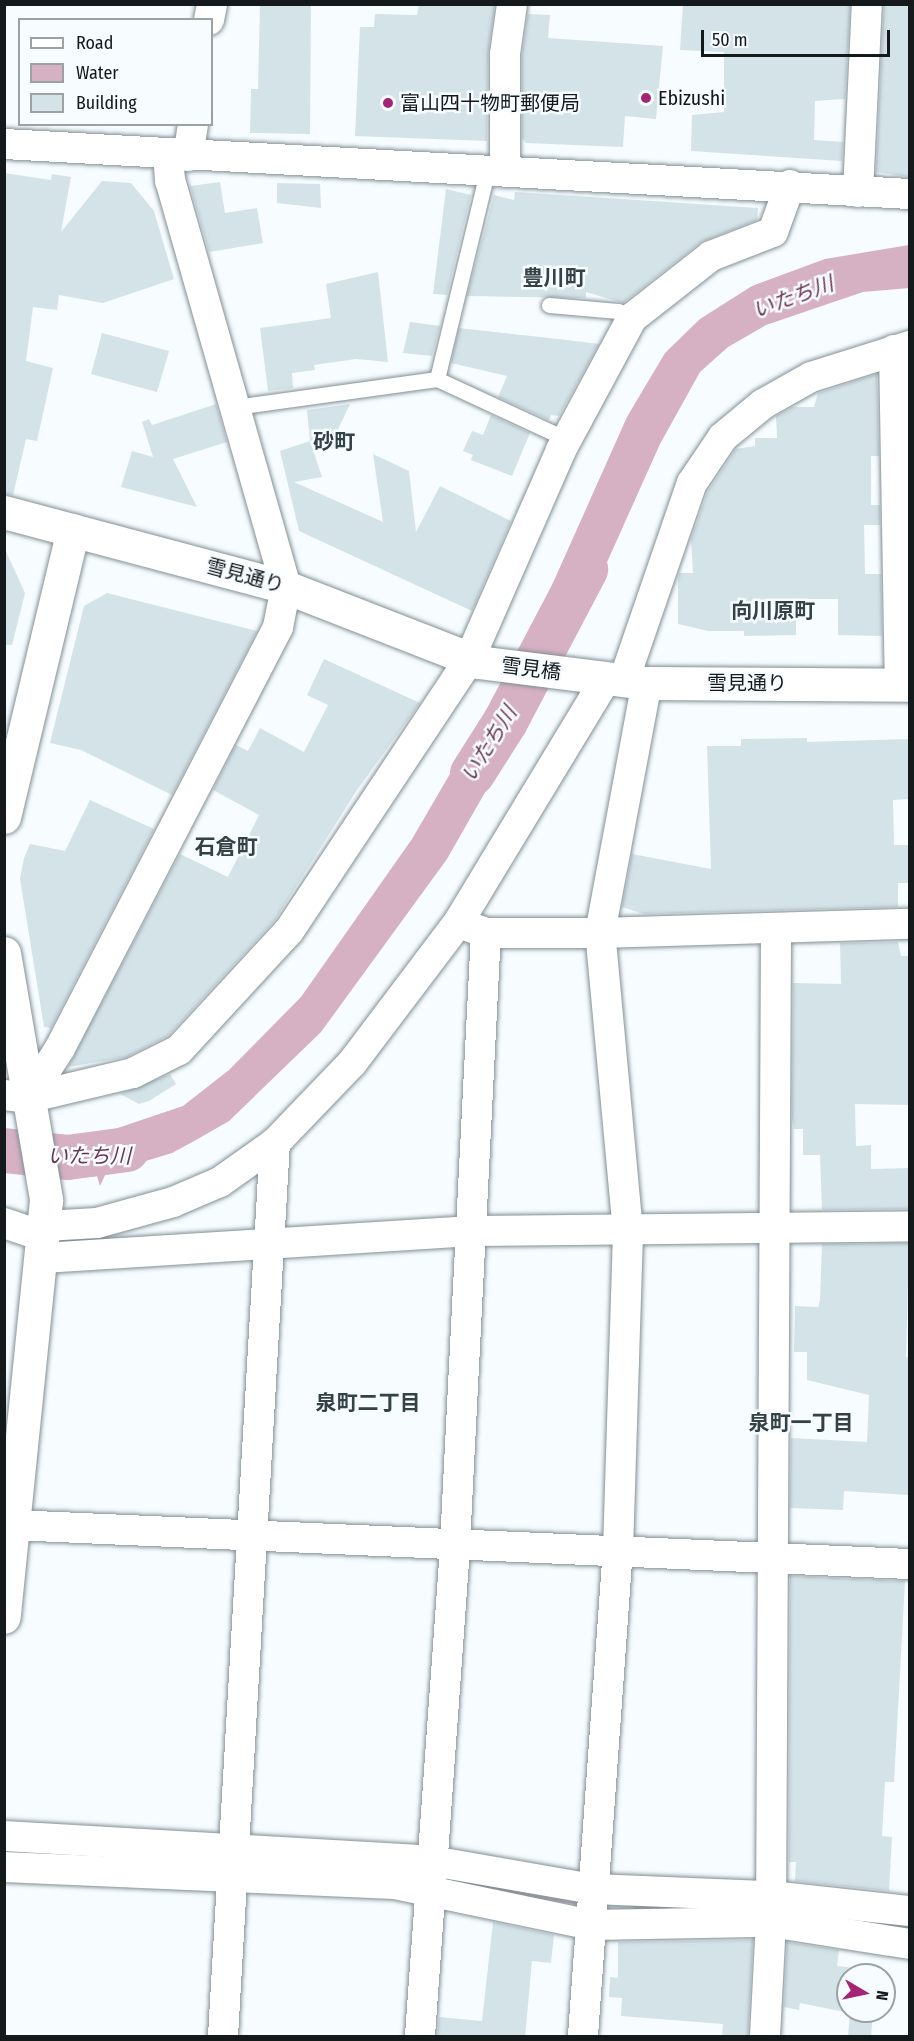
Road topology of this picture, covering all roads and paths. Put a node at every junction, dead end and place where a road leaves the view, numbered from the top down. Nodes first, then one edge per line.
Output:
1 (512, 4) edge
2 (867, 4) edge
3 (192, 126) edge
4 (4, 144) edge
5 (178, 156) junction
6 (497, 168) junction
7 (790, 185) junction
8 (858, 192) junction
9 (909, 194) edge
10 (549, 305) dead end
11 (632, 318) junction
12 (902, 348) edge
13 (437, 379) junction
14 (235, 407) junction
15 (566, 439) junction
16 (4, 512) edge
17 (74, 530) junction
18 (286, 587) junction
19 (473, 661) junction
20 (615, 679) junction
21 (905, 684) edge
22 (4, 817) edge
23 (458, 923) junction
24 (909, 924) edge
25 (776, 929) junction
26 (486, 933) junction
27 (600, 933) junction
28 (4, 953) edge
29 (21, 1099) edge
30 (275, 1143) junction
31 (4, 1223) edge
32 (909, 1226) edge
33 (45, 1230) junction
34 (776, 1230) junction
35 (468, 1231) junction
36 (628, 1232) junction
37 (270, 1245) junction
38 (12, 1525) junction
39 (251, 1535) junction
40 (455, 1544) junction
41 (618, 1551) junction
42 (770, 1558) junction
43 (909, 1564) edge
44 (6, 1582) edge
45 (4, 1617) edge
46 (4, 1836) edge
47 (234, 1846) junction
48 (432, 1861) junction
49 (4, 1867) edge
50 (232, 1880) junction
51 (593, 1889) junction
52 (430, 1893) junction
53 (771, 1909) junction
54 (909, 1911) edge
55 (591, 1925) junction
56 (909, 1944) edge
57 (223, 2037) edge
58 (420, 2037) edge
59 (583, 2037) edge
60 (765, 2037) edge

1 - 6 street
2 - 8 street
3 - 5 street
4 - 5 street
5 - 6 street
5 - 14 street
6 - 7 street
6 - 13 lane
7 - 8 street
7 - 11 street
8 - 9 street
10 - 11 lane
11 - 15 street
12 - 20 street
12 - 21 street
13 - 14 lane
13 - 15 lane
14 - 18 street
15 - 19 street
16 - 17 street, 雪見通り
17 - 18 street, 雪見通り
17 - 22 street
18 - 19 street, 雪見通り
18 - 29 street
19 - 20 street, 雪見橋
19 - 29 street
20 - 21 street, 雪見通り
20 - 23 street
20 - 27 street
23 - 26 street
23 - 30 street
24 - 25 street
25 - 27 street
25 - 34 street
26 - 27 street
26 - 35 street
27 - 36 street
28 - 29 street
29 - 33 street
30 - 33 street
30 - 37 street
31 - 33 street
32 - 34 street
33 - 37 street
33 - 38 street
34 - 36 street
34 - 42 street
35 - 36 street
35 - 37 street
35 - 40 street
36 - 41 street
37 - 39 street
38 - 39 street
38 - 44 street
39 - 40 street
39 - 47 street
40 - 41 street
40 - 48 street
41 - 42 street
41 - 51 street
42 - 43 street
42 - 53 street
44 - 45 street
46 - 47 street
47 - 48 street
47 - 50 street
48 - 51 street
48 - 52 street
49 - 50 street
50 - 52 street
50 - 57 street
51 - 53 street
51 - 55 street
52 - 55 street
52 - 58 street
53 - 54 street
53 - 55 street
53 - 56 street
53 - 60 street
55 - 59 street

